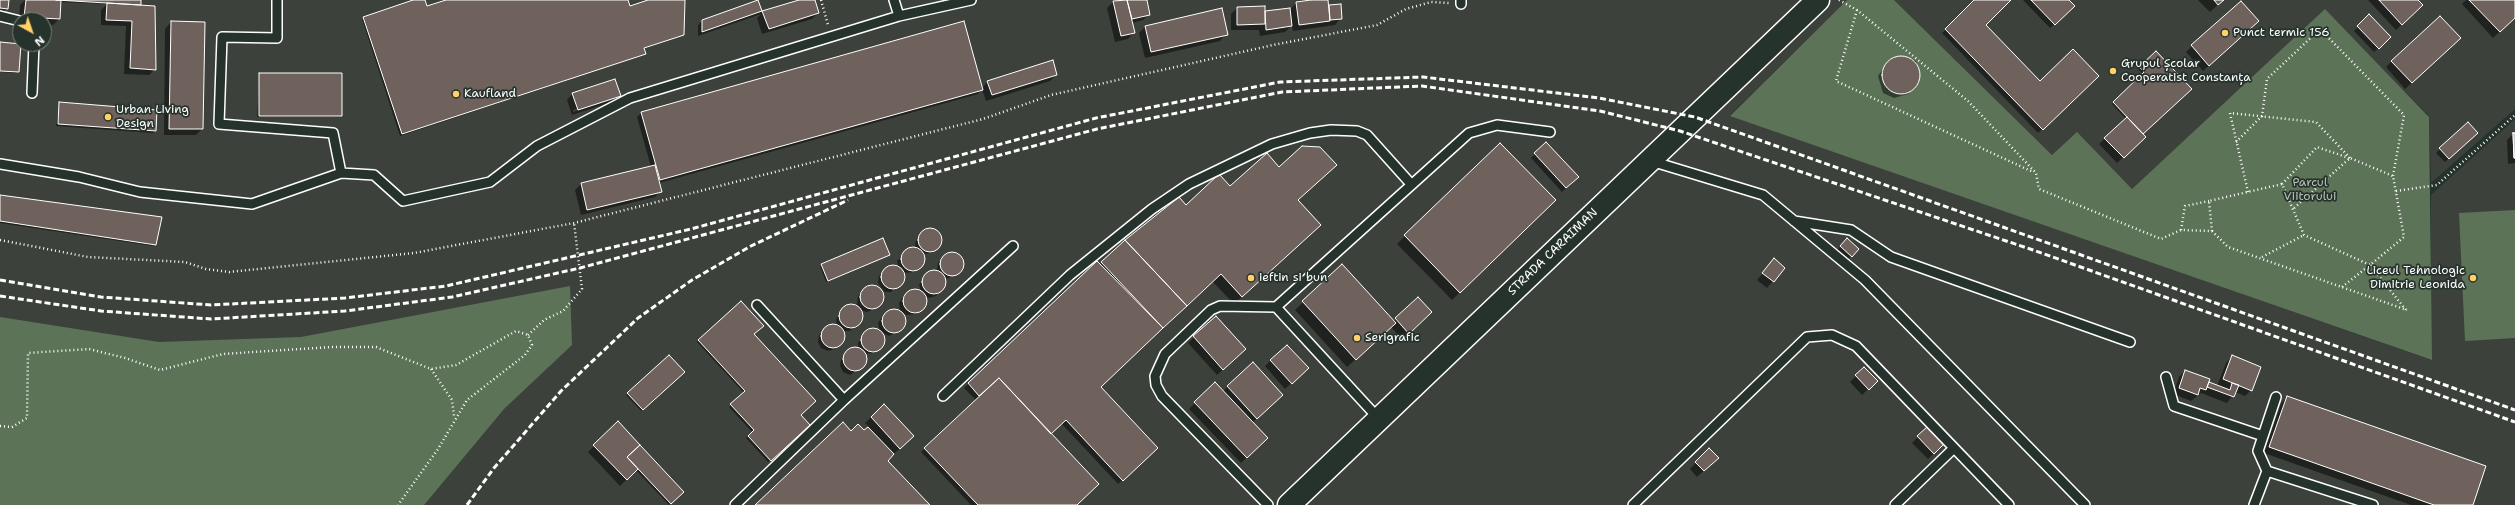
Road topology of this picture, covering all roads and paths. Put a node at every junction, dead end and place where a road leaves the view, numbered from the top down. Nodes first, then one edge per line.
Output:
1 (277, 0) edge
2 (821, 0) edge
3 (894, 0) edge
4 (971, 0) edge
5 (1818, 0) edge
6 (1839, 0) edge
7 (1461, 2) edge
8 (1857, 10) junction
9 (0, 16) edge
10 (899, 16) junction
11 (12, 19) edge
12 (831, 36) junction
13 (34, 52) edge
14 (32, 93) dead end
15 (2515, 115) edge
16 (2262, 116) junction
17 (1550, 132) dead end
18 (2236, 142) junction
19 (2350, 158) junction
20 (1649, 161) junction
21 (0, 164) edge
22 (341, 173) junction
23 (2036, 173) junction
24 (2393, 176) junction
25 (1411, 184) junction
26 (2282, 184) junction
27 (2396, 191) junction
28 (2248, 192) junction
29 (2209, 201) junction
30 (2293, 209) junction
31 (1793, 220) junction
32 (574, 222) junction
33 (2181, 230) junction
34 (2212, 231) junction
35 (2304, 235) junction
36 (0, 240) edge
37 (1013, 246) dead end
38 (2262, 258) junction
39 (2370, 265) junction
40 (2342, 287) junction
41 (757, 305) dead end
42 (1276, 307) junction
43 (528, 335) junction
44 (2130, 342) dead end
45 (431, 369) junction
46 (2166, 377) dead end
47 (943, 396) dead end
48 (2276, 397) dead end
49 (844, 400) junction
50 (454, 417) junction
51 (1379, 419) junction
52 (0, 426) edge
53 (2263, 436) junction
54 (1954, 448) junction
55 (2266, 471) junction
56 (398, 505) edge
57 (735, 505) edge
58 (1268, 505) edge
59 (1289, 505) edge
60 (1633, 505) edge
61 (1896, 505) edge
62 (2009, 505) edge
63 (2085, 505) edge
64 (2254, 505) edge
65 (2373, 505) edge

1 - 22 lane
2 - 12 path
3 - 10 lane
4 - 10 lane
5 - 20 street, STRADA CARAIMAN
6 - 8 path
7 - 32 path
8 - 23 path
8 - 23 path
9 - 11 lane
10 - 12 lane
12 - 22 lane
13 - 14 lane
15 - 27 path
16 - 18 path
16 - 18 path
16 - 19 path
16 - 24 path
17 - 25 lane
18 - 28 path
19 - 24 path
19 - 26 path
19 - 30 path
20 - 31 lane
20 - 51 street, STRADA CARAIMAN
21 - 22 lane
23 - 33 path
24 - 27 path
25 - 42 lane
25 - 47 lane
26 - 28 path
26 - 30 path
27 - 39 path
28 - 29 path
29 - 33 path
29 - 34 path
30 - 35 path
31 - 44 lane
31 - 63 lane
32 - 36 path
32 - 43 path
33 - 34 path
34 - 38 path
35 - 38 path
35 - 39 path
37 - 49 lane
38 - 40 path
39 - 40 path
39 - 40 path
41 - 49 lane
42 - 51 lane
42 - 58 lane
43 - 45 path
43 - 50 path
45 - 50 path
45 - 52 path
46 - 53 lane
48 - 53 lane
49 - 57 lane
50 - 56 path
51 - 59 street, STRADA CARAIMAN
53 - 55 lane
54 - 60 lane
54 - 61 lane
54 - 62 lane
55 - 64 lane
55 - 65 lane

